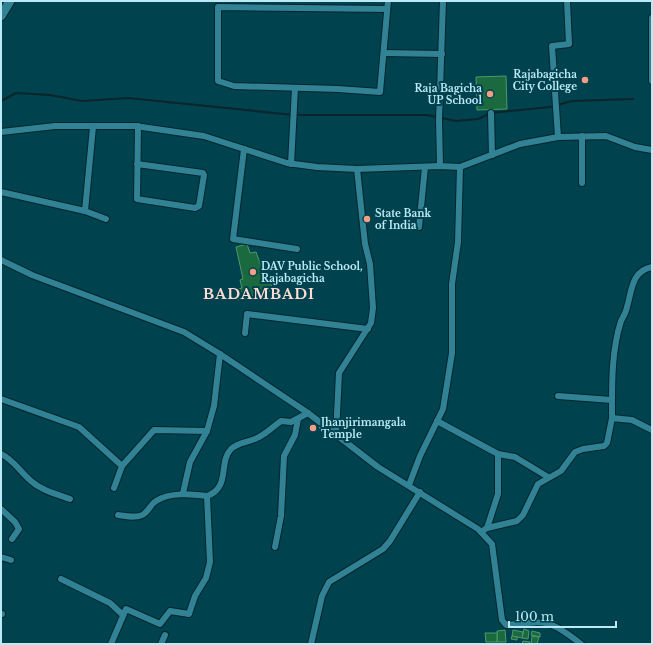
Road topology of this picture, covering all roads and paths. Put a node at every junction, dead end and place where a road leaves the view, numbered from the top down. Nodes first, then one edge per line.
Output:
1 (10, 1) edge
2 (388, 1) edge
3 (443, 1) edge
4 (567, 1) edge
5 (387, 10) junction
6 (1, 16) edge
7 (652, 18) edge
8 (384, 53) junction
9 (442, 54) junction
10 (652, 81) edge
11 (295, 88) junction
12 (491, 113) dead end
13 (138, 126) junction
14 (93, 127) junction
15 (1, 132) edge
16 (582, 136) junction
17 (558, 138) junction
18 (244, 149) junction
19 (652, 150) edge
20 (492, 155) junction
21 (137, 164) junction
22 (291, 164) junction
23 (440, 166) junction
24 (425, 167) junction
25 (460, 167) junction
26 (357, 169) junction
27 (582, 183) dead end
28 (1, 192) edge
29 (85, 211) junction
30 (106, 220) dead end
31 (419, 227) dead end
32 (297, 249) dead end
33 (1, 260) edge
34 (652, 266) edge
35 (368, 329) junction
36 (246, 333) dead end
37 (220, 354) junction
38 (558, 396) dead end
39 (1, 399) edge
40 (612, 400) junction
41 (308, 413) junction
42 (612, 418) junction
43 (298, 419) junction
44 (437, 421) junction
45 (652, 430) edge
46 (207, 431) junction
47 (336, 435) junction
48 (1, 454) edge
49 (498, 454) junction
50 (122, 466) junction
51 (548, 477) junction
52 (409, 485) junction
53 (114, 488) dead end
54 (420, 492) junction
55 (183, 493) junction
56 (207, 496) junction
57 (70, 500) dead end
58 (1, 509) edge
59 (118, 515) dead end
60 (487, 528) junction
61 (481, 532) junction
62 (12, 539) dead end
63 (275, 547) dead end
64 (1, 556) edge
65 (11, 560) dead end
66 (61, 579) dead end
67 (124, 615) junction
68 (165, 635) dead end
69 (111, 644) edge
70 (161, 644) edge
71 (311, 644) edge
72 (581, 644) edge

1 - 6 main road
2 - 5 street
3 - 9 street
4 - 17 street
5 - 8 street
5 - 11 street
7 - 10 street
8 - 9 street
8 - 11 street
9 - 23 street
11 - 22 street
12 - 20 street
13 - 14 street
13 - 18 street
13 - 21 street
14 - 15 street
14 - 29 street
16 - 17 street
16 - 19 street
16 - 27 street
17 - 20 street
18 - 22 street
18 - 32 street
20 - 25 street
21 - 21 street
22 - 26 street
23 - 24 street
23 - 25 street
24 - 26 street
24 - 31 street
25 - 44 street
26 - 35 street
28 - 29 street
29 - 30 street
33 - 37 street
34 - 40 street
35 - 36 street
35 - 47 street
37 - 41 street
37 - 46 street
38 - 40 street
39 - 50 street
40 - 42 street
41 - 43 street
41 - 47 street
42 - 45 street
42 - 51 street
43 - 56 street
43 - 63 street
44 - 49 street
44 - 52 street
46 - 50 street
46 - 55 street
47 - 52 street
48 - 57 street
49 - 51 street
49 - 60 street
50 - 53 street
51 - 60 street
52 - 54 street
54 - 61 street
54 - 71 street
55 - 56 street
55 - 59 street
56 - 67 street
58 - 62 street
60 - 61 street
61 - 72 street
64 - 65 street
66 - 67 street
67 - 69 street
68 - 70 street

